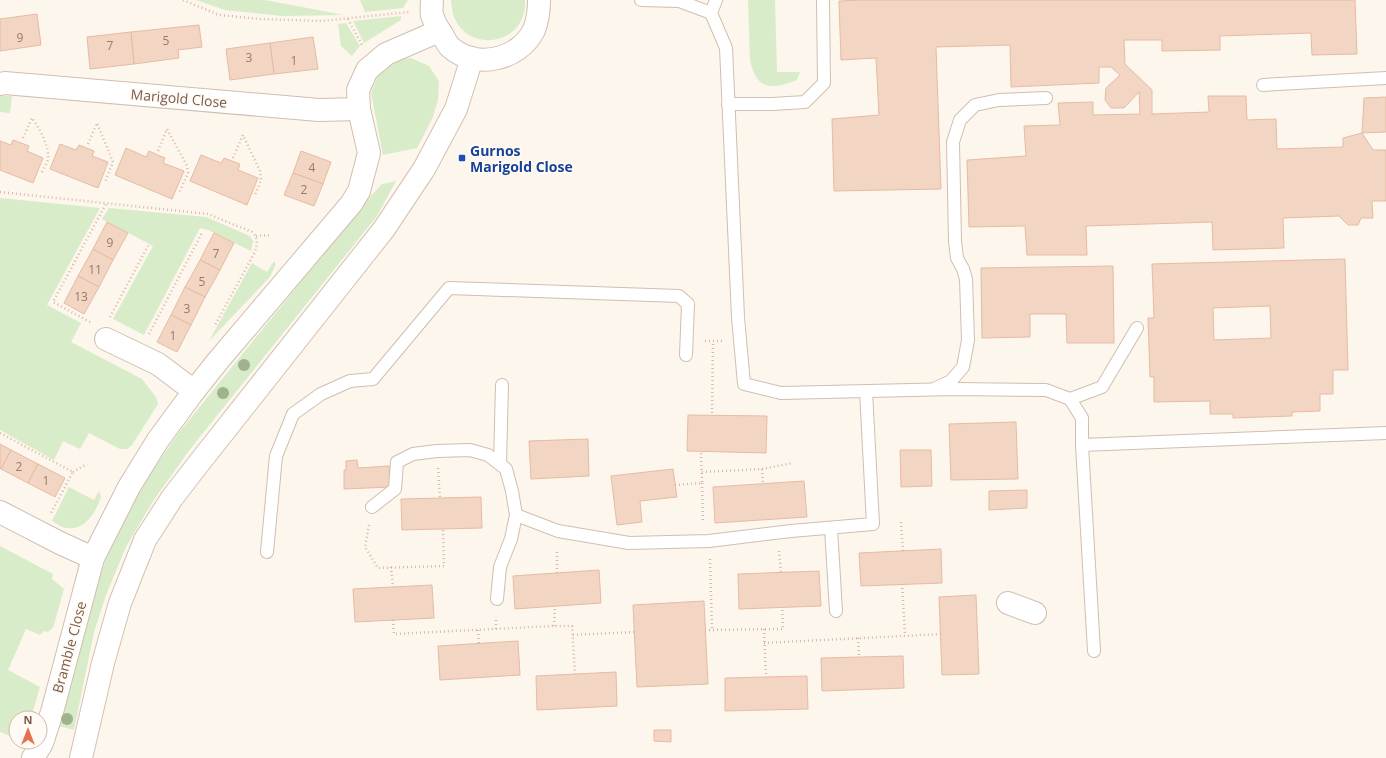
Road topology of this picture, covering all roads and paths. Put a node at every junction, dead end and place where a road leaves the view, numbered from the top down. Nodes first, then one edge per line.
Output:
1 (183, 0) edge
2 (539, 0) edge
3 (641, 0) edge
4 (716, 0) edge
5 (823, 0) edge
6 (432, 3) edge
7 (711, 13) junction
8 (348, 19) junction
9 (439, 31) junction
10 (362, 45) dead end
11 (472, 58) junction
12 (1386, 78) edge
13 (0, 84) edge
14 (1263, 85) dead end
15 (1046, 98) dead end
16 (728, 104) junction
17 (359, 109) junction
18 (23, 138) dead end
19 (88, 144) dead end
20 (158, 151) dead end
21 (233, 158) dead end
22 (41, 174) dead end
23 (105, 182) dead end
24 (0, 192) edge
25 (179, 193) dead end
26 (255, 195) dead end
27 (107, 202) junction
28 (202, 233) dead end
29 (271, 235) dead end
30 (256, 236) junction
31 (149, 244) dead end
32 (85, 320) dead end
33 (1137, 328) dead end
34 (212, 331) dead end
35 (106, 339) joint
36 (713, 342) dead end
37 (138, 354) junction
38 (686, 355) dead end
39 (502, 385) dead end
40 (931, 390) junction
41 (194, 391) junction
42 (866, 391) junction
43 (1070, 399) junction
44 (712, 413) dead end
45 (0, 433) edge
46 (1386, 433) edge
47 (1082, 445) junction
48 (437, 451) junction
49 (701, 451) dead end
50 (793, 463) dead end
51 (87, 464) dead end
52 (500, 464) junction
53 (762, 469) junction
54 (73, 472) junction
55 (702, 472) junction
56 (702, 483) junction
57 (763, 483) dead end
58 (675, 485) dead end
59 (440, 498) dead end
60 (372, 507) joint
61 (0, 512) edge
62 (516, 515) junction
63 (901, 522) dead end
64 (831, 528) junction
65 (443, 529) dead end
66 (558, 531) junction
67 (41, 533) junction
68 (707, 541) junction
69 (903, 551) dead end
70 (267, 552) dead end
71 (93, 558) junction
72 (391, 567) junction
73 (557, 573) dead end
74 (902, 584) dead end
75 (393, 587) dead end
76 (497, 599) dead end
77 (1008, 603) dead end
78 (555, 606) dead end
79 (782, 608) dead end
80 (836, 611) dead end
81 (1035, 613) dead end
82 (393, 620) dead end
83 (554, 626) junction
84 (764, 629) junction
85 (478, 630) junction
86 (705, 630) dead end
87 (712, 630) junction
88 (634, 632) dead end
89 (941, 634) dead end
90 (573, 635) junction
91 (905, 635) junction
92 (858, 638) junction
93 (764, 642) junction
94 (479, 644) dead end
95 (1094, 651) dead end
96 (859, 657) dead end
97 (575, 674) dead end
98 (766, 677) dead end
99 (33, 758) edge
100 (81, 758) edge

1 - 8 path
2 - 11 street
3 - 7 lane
4 - 7 lane
5 - 16 lane
6 - 8 path
6 - 9 street
7 - 16 lane
8 - 10 path
9 - 11 street
9 - 17 street, Bramble Close
11 - 100 street
12 - 14 lane
13 - 17 street, Marigold Close
15 - 40 lane
16 - 42 lane
17 - 41 street, Bramble Close
18 - 22 path
19 - 23 path
20 - 25 path
21 - 26 path
24 - 27 path
27 - 30 path
27 - 32 path
28 - 37 path
29 - 30 path
30 - 34 path
31 - 35 path
33 - 43 lane
35 - 37 street
36 - 44 path
37 - 41 street
38 - 70 lane
39 - 52 lane
40 - 42 lane
40 - 43 lane
41 - 71 street, Bramble Close
42 - 64 lane
43 - 47 lane
45 - 54 path
46 - 47 lane
47 - 95 lane
48 - 52 lane
48 - 59 path
48 - 60 lane
49 - 55 path
50 - 53 path
51 - 54 path
52 - 62 lane
53 - 55 path
53 - 57 path
54 - 67 path
55 - 56 path
56 - 58 path
56 - 68 path
60 - 72 path
61 - 67 street
62 - 66 lane
62 - 76 lane
63 - 69 path
64 - 68 lane
64 - 80 lane
65 - 72 path
66 - 68 lane
66 - 73 path
67 - 71 street
68 - 87 path
71 - 99 street, Bramble Close
72 - 75 path
74 - 91 path
77 - 81 street
78 - 83 path
79 - 84 path
82 - 85 path
83 - 85 path
83 - 90 path
84 - 87 path
84 - 93 path
85 - 94 path
86 - 87 path
88 - 90 path
89 - 91 path
90 - 97 path
91 - 92 path
92 - 93 path
92 - 96 path
93 - 98 path

